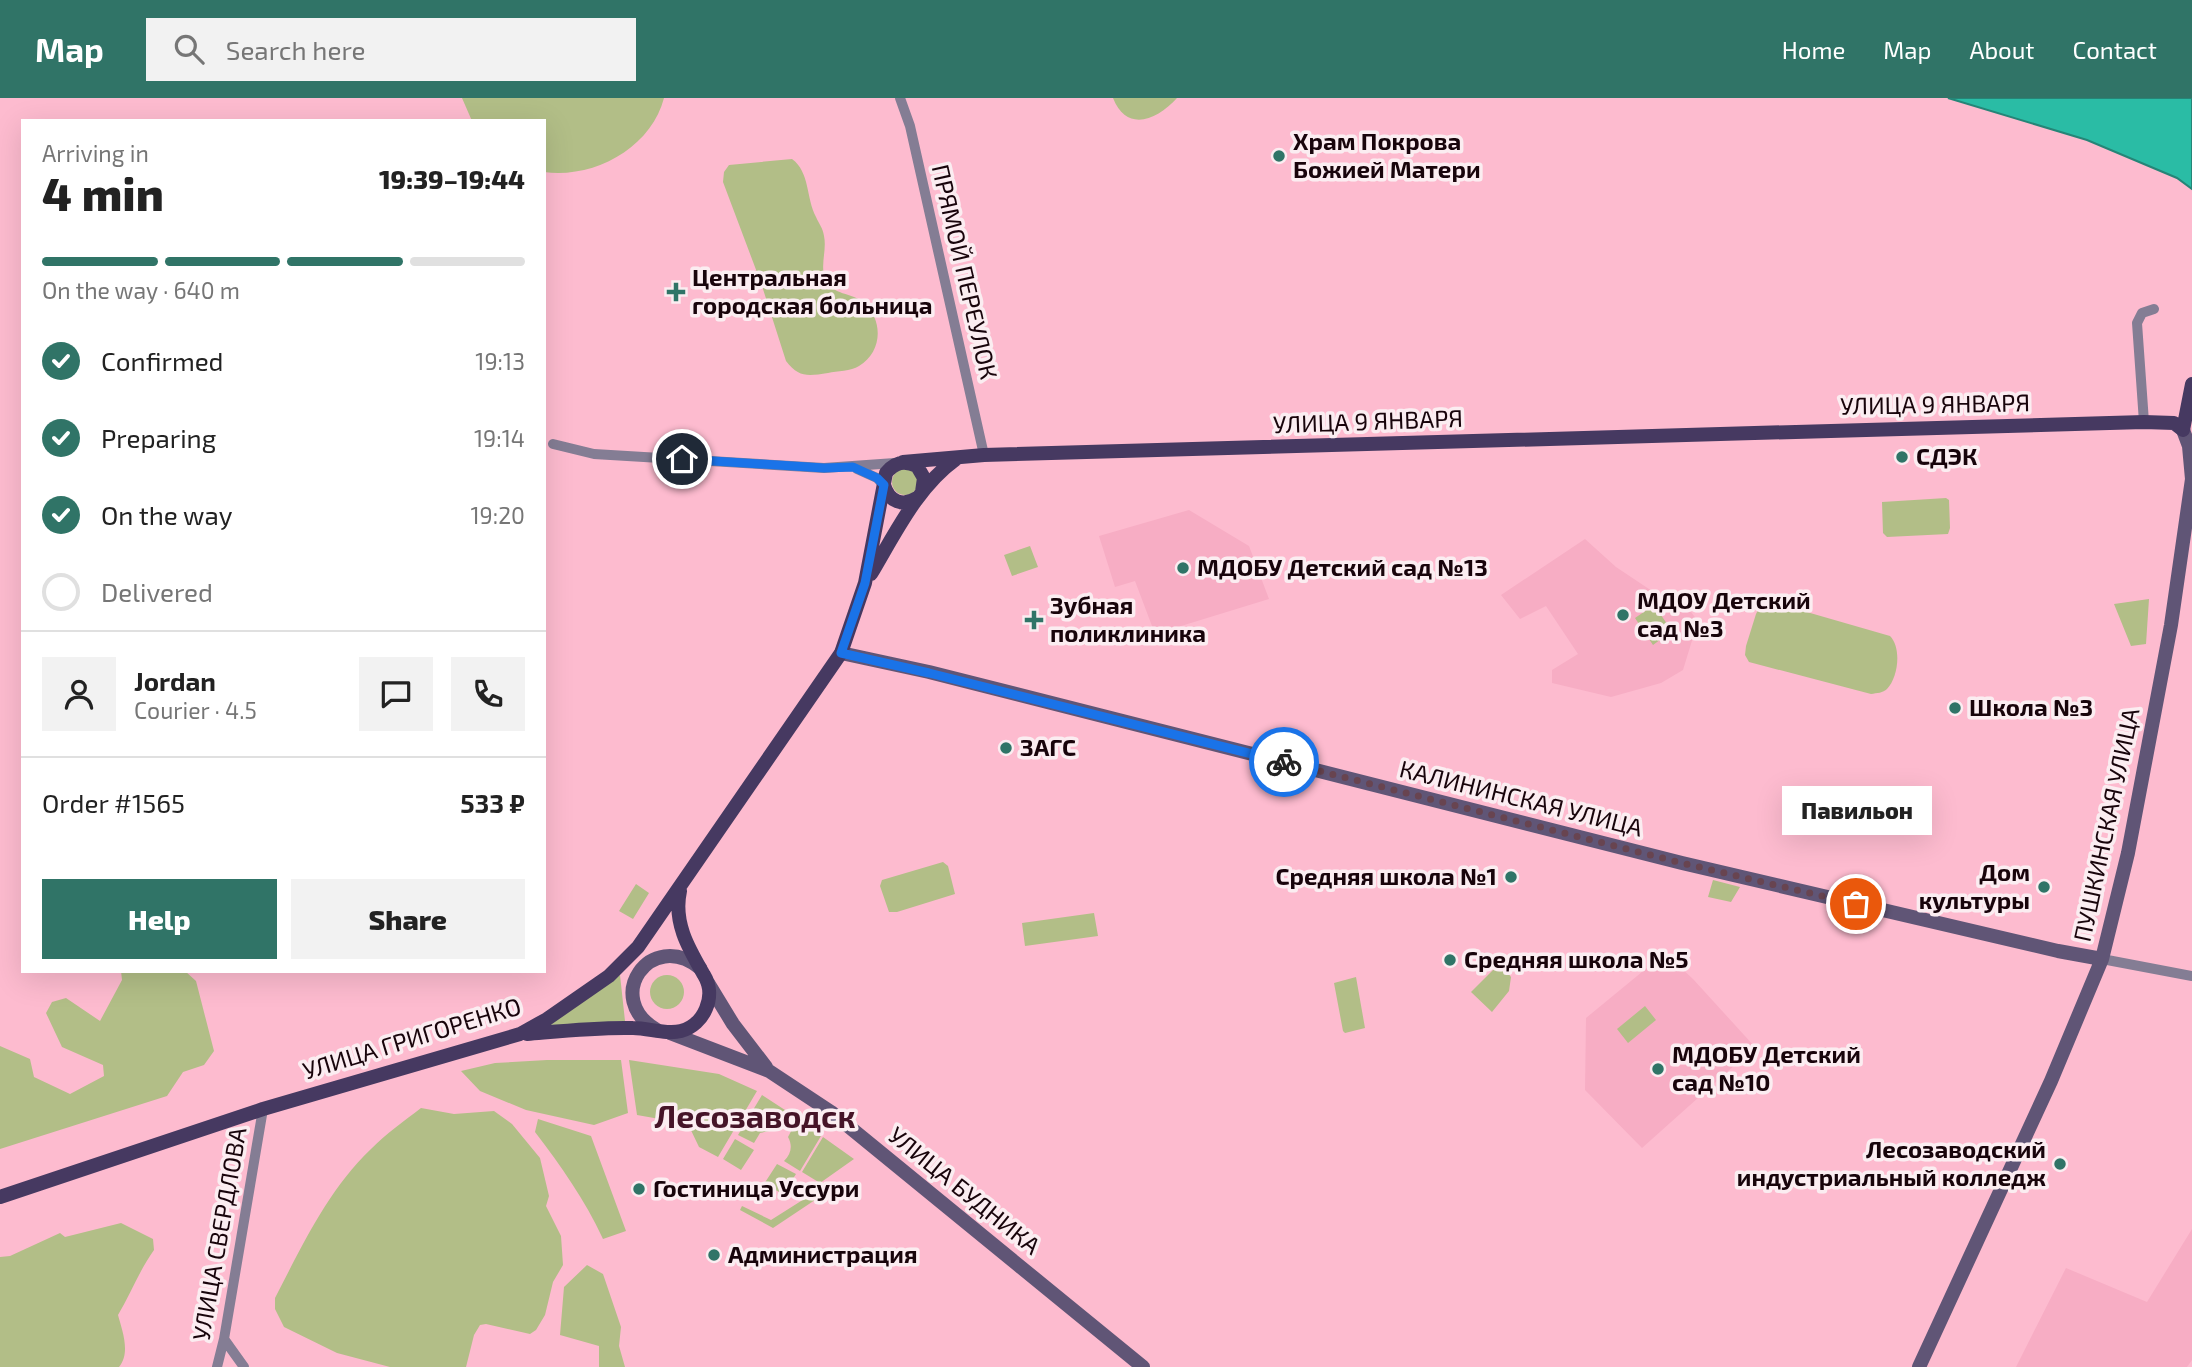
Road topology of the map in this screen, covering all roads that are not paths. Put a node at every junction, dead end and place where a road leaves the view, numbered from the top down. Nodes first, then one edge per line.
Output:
1 (900, 98) edge
2 (2154, 309) dead end
3 (2192, 384) edge
4 (2144, 422) junction
5 (2183, 430) junction
6 (553, 444) dead end
7 (984, 455) junction
8 (957, 458) junction
9 (903, 462) junction
10 (853, 467) junction
11 (884, 485) junction
12 (920, 495) junction
13 (865, 583) junction
14 (841, 653) junction
15 (682, 886) junction
16 (641, 942) junction
17 (2102, 959) junction
18 (643, 967) junction
19 (703, 974) junction
20 (608, 976) junction
21 (2192, 976) edge
22 (664, 1032) junction
23 (520, 1034) junction
24 (769, 1071) junction
25 (263, 1109) junction
26 (0, 1197) edge
27 (224, 1339) junction
28 (217, 1367) edge
29 (244, 1367) edge
30 (1143, 1367) edge
31 (1919, 1367) edge

1 - 7 street, ПРЯМОЙ ПЕРЕУЛОК
2 - 4 street
3 - 5 main road, ПУШКИНСКАЯ УЛИЦА
4 - 5 main road, УЛИЦА 9 ЯНВАРЯ
4 - 7 main road, УЛИЦА 9 ЯНВАРЯ
5 - 17 main road, ПУШКИНСКАЯ УЛИЦА
6 - 10 street, УЛИЦА 9 ЯНВАРЯ
7 - 8 main road, УЛИЦА 9 ЯНВАРЯ
8 - 9 main road, УЛИЦА 9 ЯНВАРЯ
8 - 12 main road
9 - 10 street, УЛИЦА 9 ЯНВАРЯ
9 - 11 main road
9 - 12 main road
10 - 11 street
11 - 12 main road
11 - 13 main road
12 - 13 main road
13 - 14 main road, УЛИЦА ГРИГОРЕНКО
14 - 15 main road, УЛИЦА ГРИГОРЕНКО
14 - 17 main road, КАЛИНИНСКАЯ УЛИЦА
15 - 16 main road, УЛИЦА ГРИГОРЕНКО
15 - 19 main road
16 - 18 main road
16 - 20 main road, УЛИЦА ГРИГОРЕНКО
17 - 21 street, КАЛИНИНСКАЯ УЛИЦА
17 - 31 main road, ПУШКИНСКАЯ УЛИЦА
18 - 19 main road
18 - 20 main road
18 - 22 main road
19 - 22 main road
19 - 24 main road
20 - 23 main road, УЛИЦА ГРИГОРЕНКО
22 - 23 main road, УЛИЦА БУДНИКА
22 - 24 main road, УЛИЦА БУДНИКА
23 - 25 main road, УЛИЦА ГРИГОРЕНКО
24 - 30 main road, УЛИЦА БУДНИКА
25 - 26 main road, УЛИЦА ГРИГОРЕНКО
25 - 27 street, УЛИЦА СВЕРДЛОВА
27 - 28 street, УЛИЦА СВЕРДЛОВА
27 - 29 street

